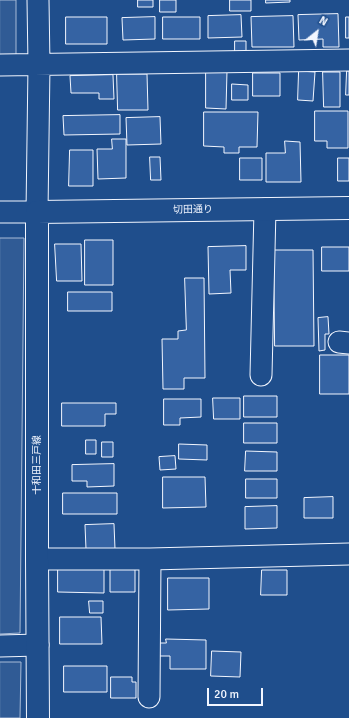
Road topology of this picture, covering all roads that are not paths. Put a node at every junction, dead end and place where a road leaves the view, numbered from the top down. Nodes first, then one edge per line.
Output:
1 (38, 0) edge
2 (349, 60) edge
3 (0, 65) edge
4 (39, 65) junction
5 (349, 208) edge
6 (265, 209) junction
7 (0, 212) edge
8 (37, 212) junction
9 (261, 375) dead end
10 (349, 554) edge
11 (37, 559) junction
12 (150, 559) junction
13 (38, 645) junction
14 (0, 646) edge
15 (149, 698) dead end
16 (38, 718) edge

1 - 4 street
2 - 4 street
3 - 4 street
4 - 8 street
5 - 6 main road, 切田通り
6 - 8 main road, 切田通り
6 - 9 street
7 - 8 street
8 - 11 main road, 十和田三戸線
10 - 12 street
11 - 12 street
11 - 13 main road, 十和田三戸線
12 - 15 street
13 - 14 street
13 - 16 main road, 十和田三戸線

